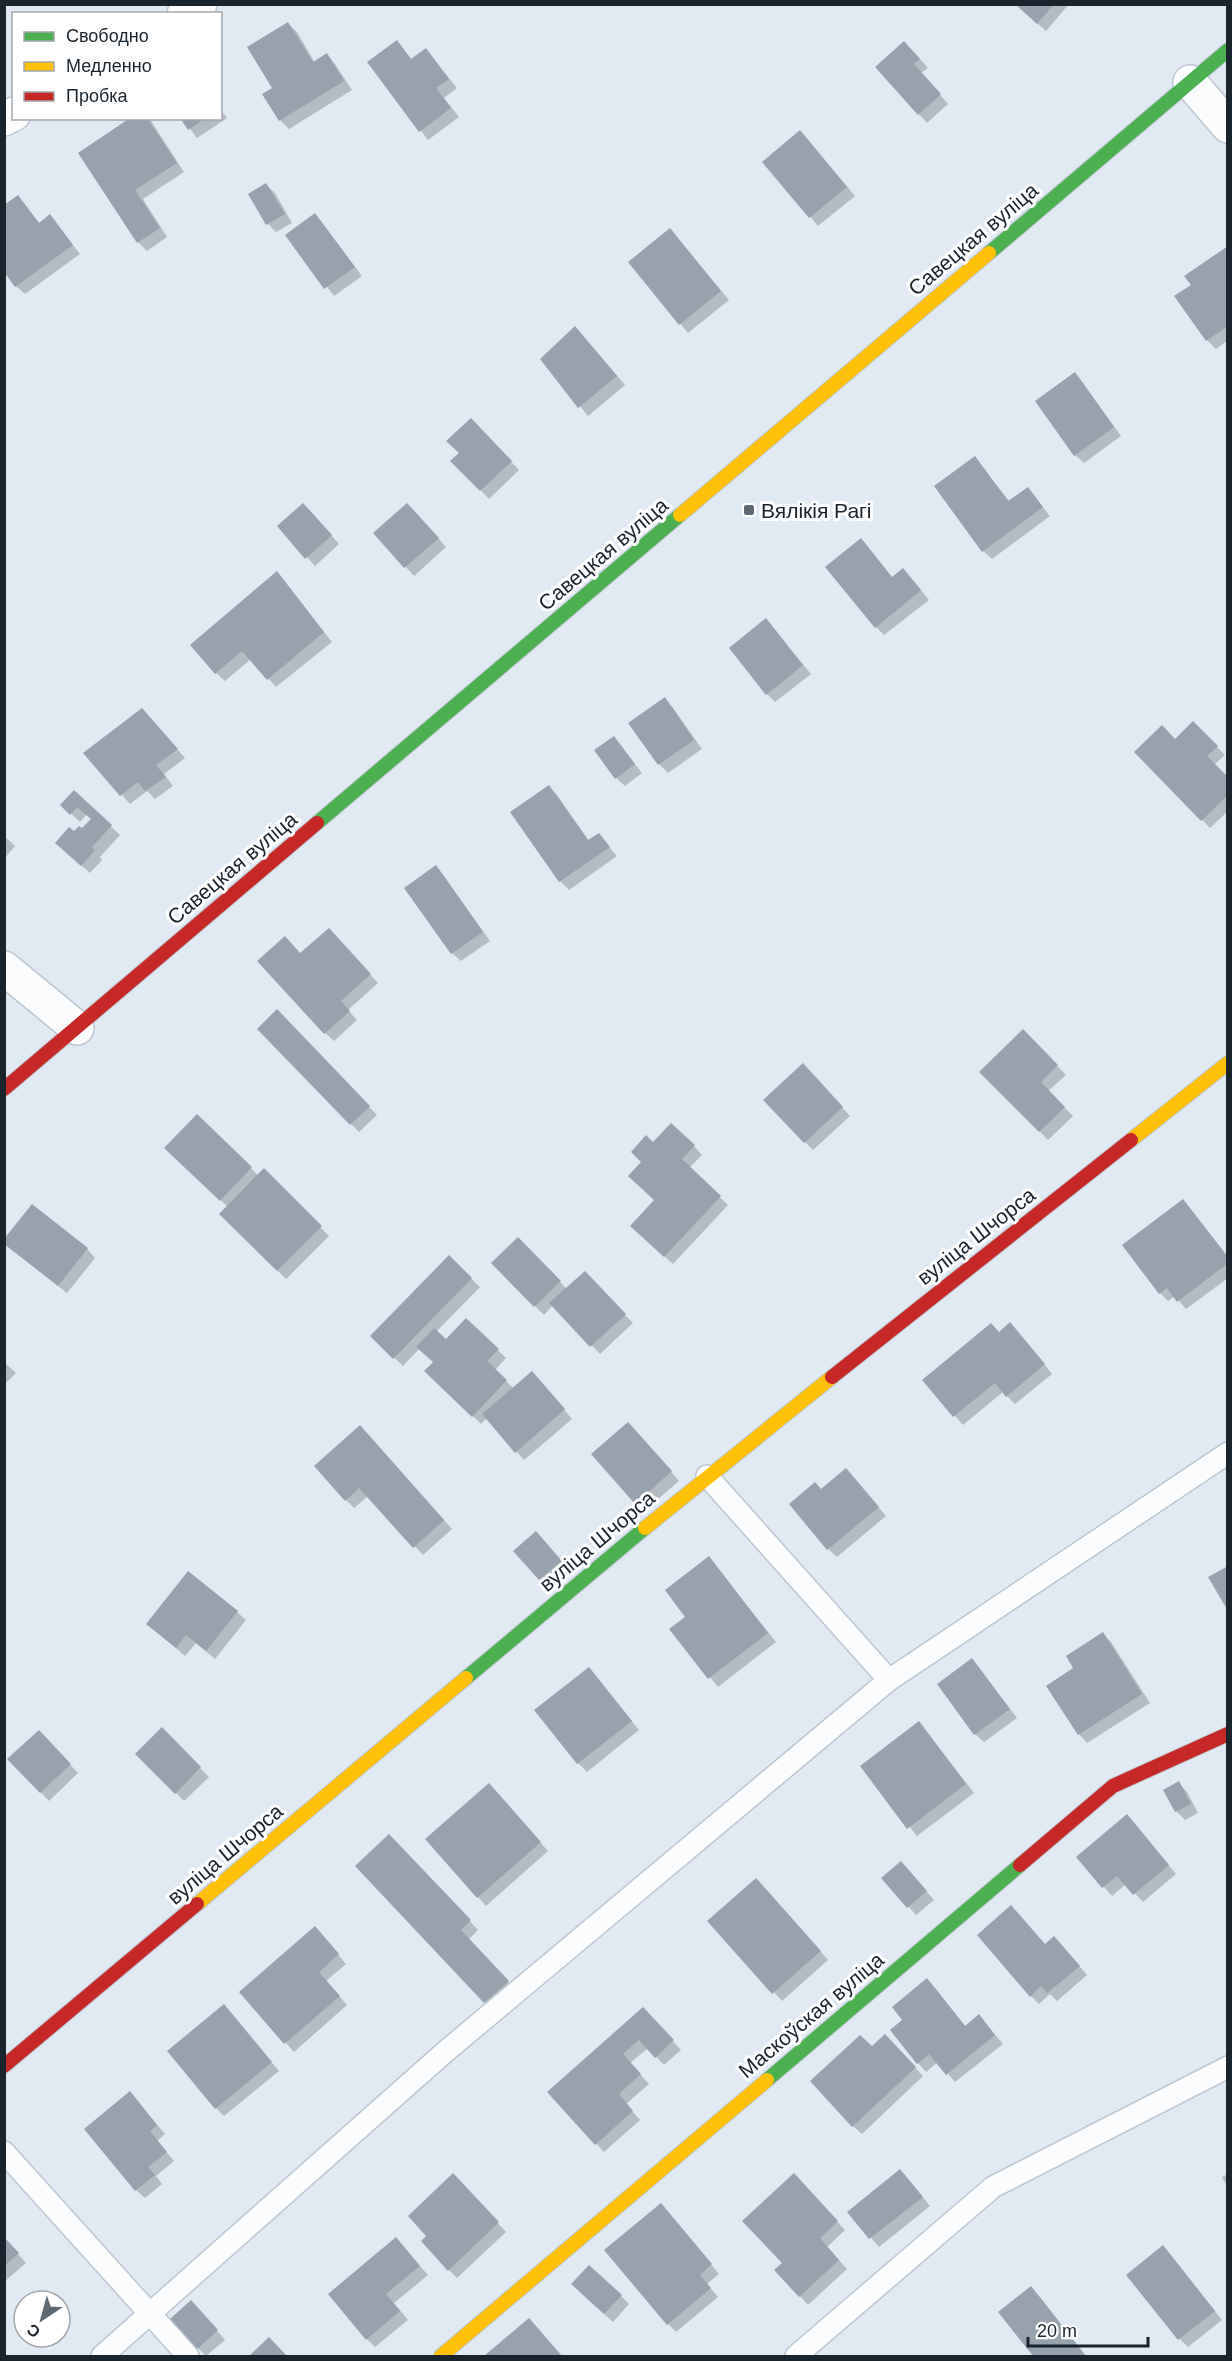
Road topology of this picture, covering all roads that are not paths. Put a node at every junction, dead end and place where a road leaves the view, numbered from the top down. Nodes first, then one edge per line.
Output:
1 (200, 4) edge
2 (187, 12) edge
3 (1227, 50) edge
4 (1190, 82) junction
5 (1227, 126) edge
6 (4, 968) edge
7 (77, 1028) junction
8 (1227, 1063) edge
9 (4, 1089) edge
10 (1227, 1454) edge
11 (707, 1476) junction
12 (889, 1680) junction
13 (1227, 1734) edge
14 (4, 2066) edge
15 (1227, 2067) edge
16 (4, 2152) edge
17 (150, 2314) junction
18 (102, 2356) edge
19 (188, 2356) edge
20 (441, 2356) edge
21 (796, 2356) edge

1 - 2 street
3 - 4 street, Савецкая вуліца
4 - 5 street
4 - 7 street, Савецкая вуліца
6 - 7 street
7 - 9 street, Савецкая вуліца
8 - 11 street, вуліца Шчорса
10 - 12 lane
11 - 12 lane
11 - 14 street, вуліца Шчорса
12 - 17 lane
13 - 20 street, Маскоўская вуліца
15 - 21 lane
16 - 17 lane
17 - 18 lane
17 - 19 lane

